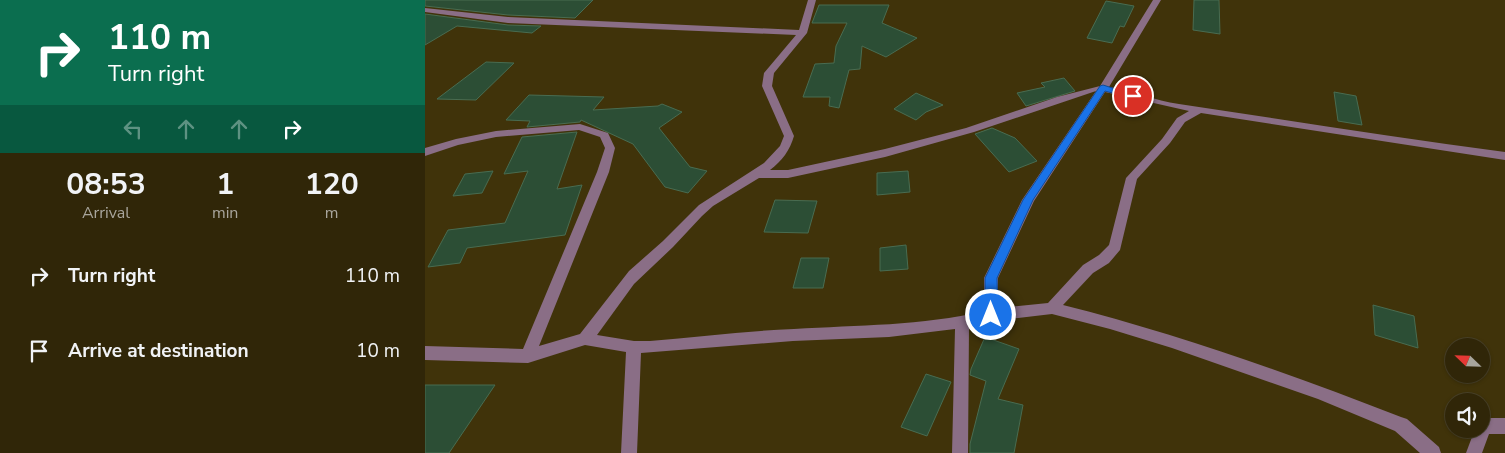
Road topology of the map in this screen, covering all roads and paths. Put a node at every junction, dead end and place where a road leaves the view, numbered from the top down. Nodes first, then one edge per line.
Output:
1 (812, 0) edge
2 (1157, 0) edge
3 (425, 10) edge
4 (803, 32) junction
5 (1103, 88) junction
6 (1197, 111) junction
7 (425, 152) edge
8 (1505, 156) edge
9 (757, 174) junction
10 (1052, 308) junction
11 (991, 315) junction
12 (963, 322) junction
13 (585, 339) junction
14 (634, 347) junction
15 (425, 354) edge
16 (529, 356) junction
17 (1505, 426) edge
18 (1475, 452) edge
19 (629, 453) edge
20 (959, 453) edge
21 (1433, 453) edge

1 - 4 street
2 - 5 street
3 - 4 street
4 - 9 street
5 - 6 street
5 - 9 street
5 - 11 street
6 - 8 street
6 - 10 street
7 - 16 street
9 - 13 street
10 - 11 street
10 - 21 street
11 - 12 street
12 - 14 street
12 - 20 street
13 - 14 street
13 - 16 street
14 - 19 street
15 - 16 street
17 - 18 street

